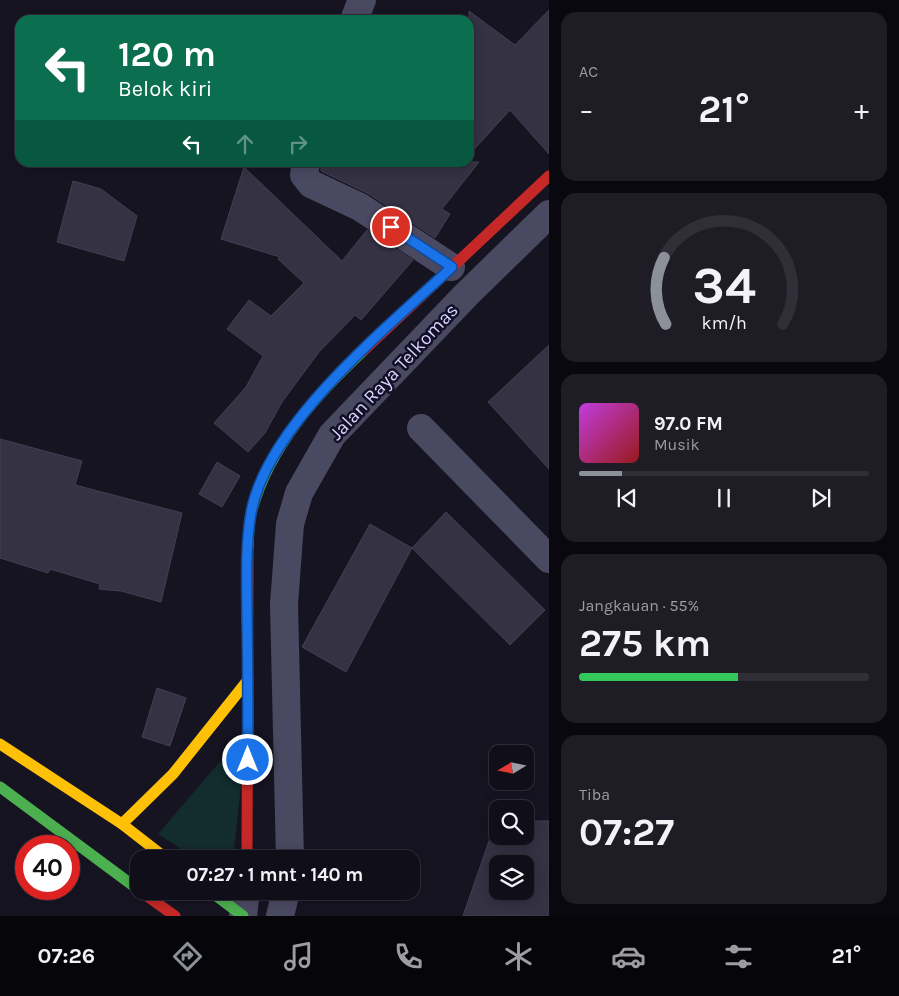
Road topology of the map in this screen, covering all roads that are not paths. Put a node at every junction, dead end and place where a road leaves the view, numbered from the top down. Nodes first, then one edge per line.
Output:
1 (362, 0) edge
2 (356, 15) edge
3 (305, 167) edge
4 (549, 176) edge
5 (549, 214) edge
6 (452, 267) junction
7 (421, 428) dead end
8 (549, 559) edge
9 (248, 680) junction
10 (0, 744) edge
11 (0, 787) edge
12 (122, 824) junction
13 (156, 850) edge
14 (248, 850) edge
15 (290, 850) edge
16 (130, 884) edge
17 (152, 900) edge
18 (222, 900) edge
19 (245, 900) edge
20 (284, 900) edge
21 (175, 916) edge
22 (243, 916) edge
23 (280, 916) edge

1 - 2 street
3 - 6 street
4 - 6 main road, Jalan Raya Telkomas
5 - 15 street, Jalan Raya Telkomas
6 - 9 main road, Jalan Raya Telkomas
7 - 8 street
9 - 12 main road
9 - 14 main road, Jalan Raya Telkomas
10 - 12 main road
11 - 16 main road
12 - 13 main road
17 - 21 main road
18 - 22 main road
19 - 22 street
20 - 23 street

